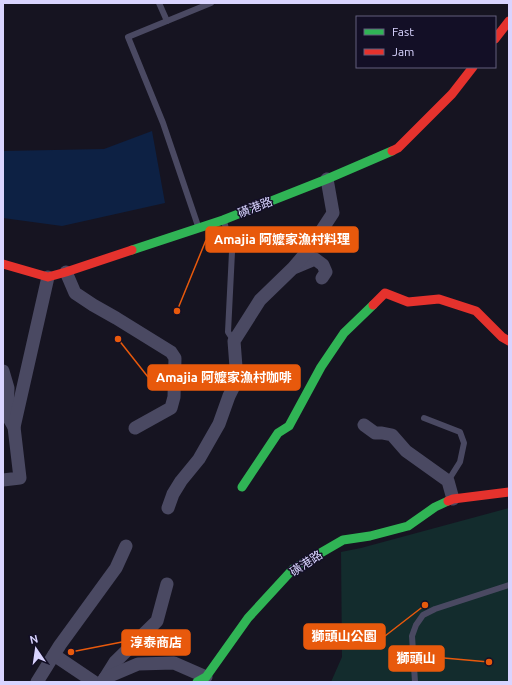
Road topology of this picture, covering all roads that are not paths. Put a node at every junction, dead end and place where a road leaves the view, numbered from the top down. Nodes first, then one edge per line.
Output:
1 (158, 3) edge
2 (211, 3) edge
3 (167, 21) junction
4 (509, 21) edge
5 (496, 38) edge
6 (472, 68) edge
7 (327, 179) junction
8 (224, 220) junction
9 (199, 228) junction
10 (3, 264) edge
11 (293, 268) junction
12 (66, 272) junction
13 (48, 277) junction
14 (322, 278) dead end
15 (234, 340) junction
16 (509, 341) edge
17 (3, 371) edge
18 (424, 418) dead end
19 (364, 425) dead end
20 (14, 427) junction
21 (135, 428) dead end
22 (3, 480) edge
23 (448, 481) junction
24 (242, 488) dead end
25 (509, 492) edge
26 (453, 499) junction
27 (168, 508) dead end
28 (126, 546) dead end
29 (167, 584) dead end
30 (509, 585) edge
31 (54, 655) junction
32 (205, 680) edge
33 (100, 681) edge
34 (37, 682) edge
35 (415, 682) edge

1 - 3 lane
2 - 3 lane
3 - 9 lane
4 - 5 street
6 - 7 street, 磺港路
7 - 8 street, 磺港路
7 - 11 street
8 - 9 street, 磺港路
8 - 15 lane
9 - 12 street, 磺港路
10 - 13 street
11 - 14 street
11 - 15 street
12 - 13 street, 磺港路
12 - 21 street
13 - 20 street
15 - 27 street
16 - 24 street
17 - 20 street
18 - 23 lane
19 - 23 street
20 - 22 street
23 - 26 street
25 - 26 street, 磺港路
26 - 32 street, 磺港路
28 - 31 street
29 - 33 street
30 - 35 lane
31 - 33 street
31 - 34 street
32 - 33 street

